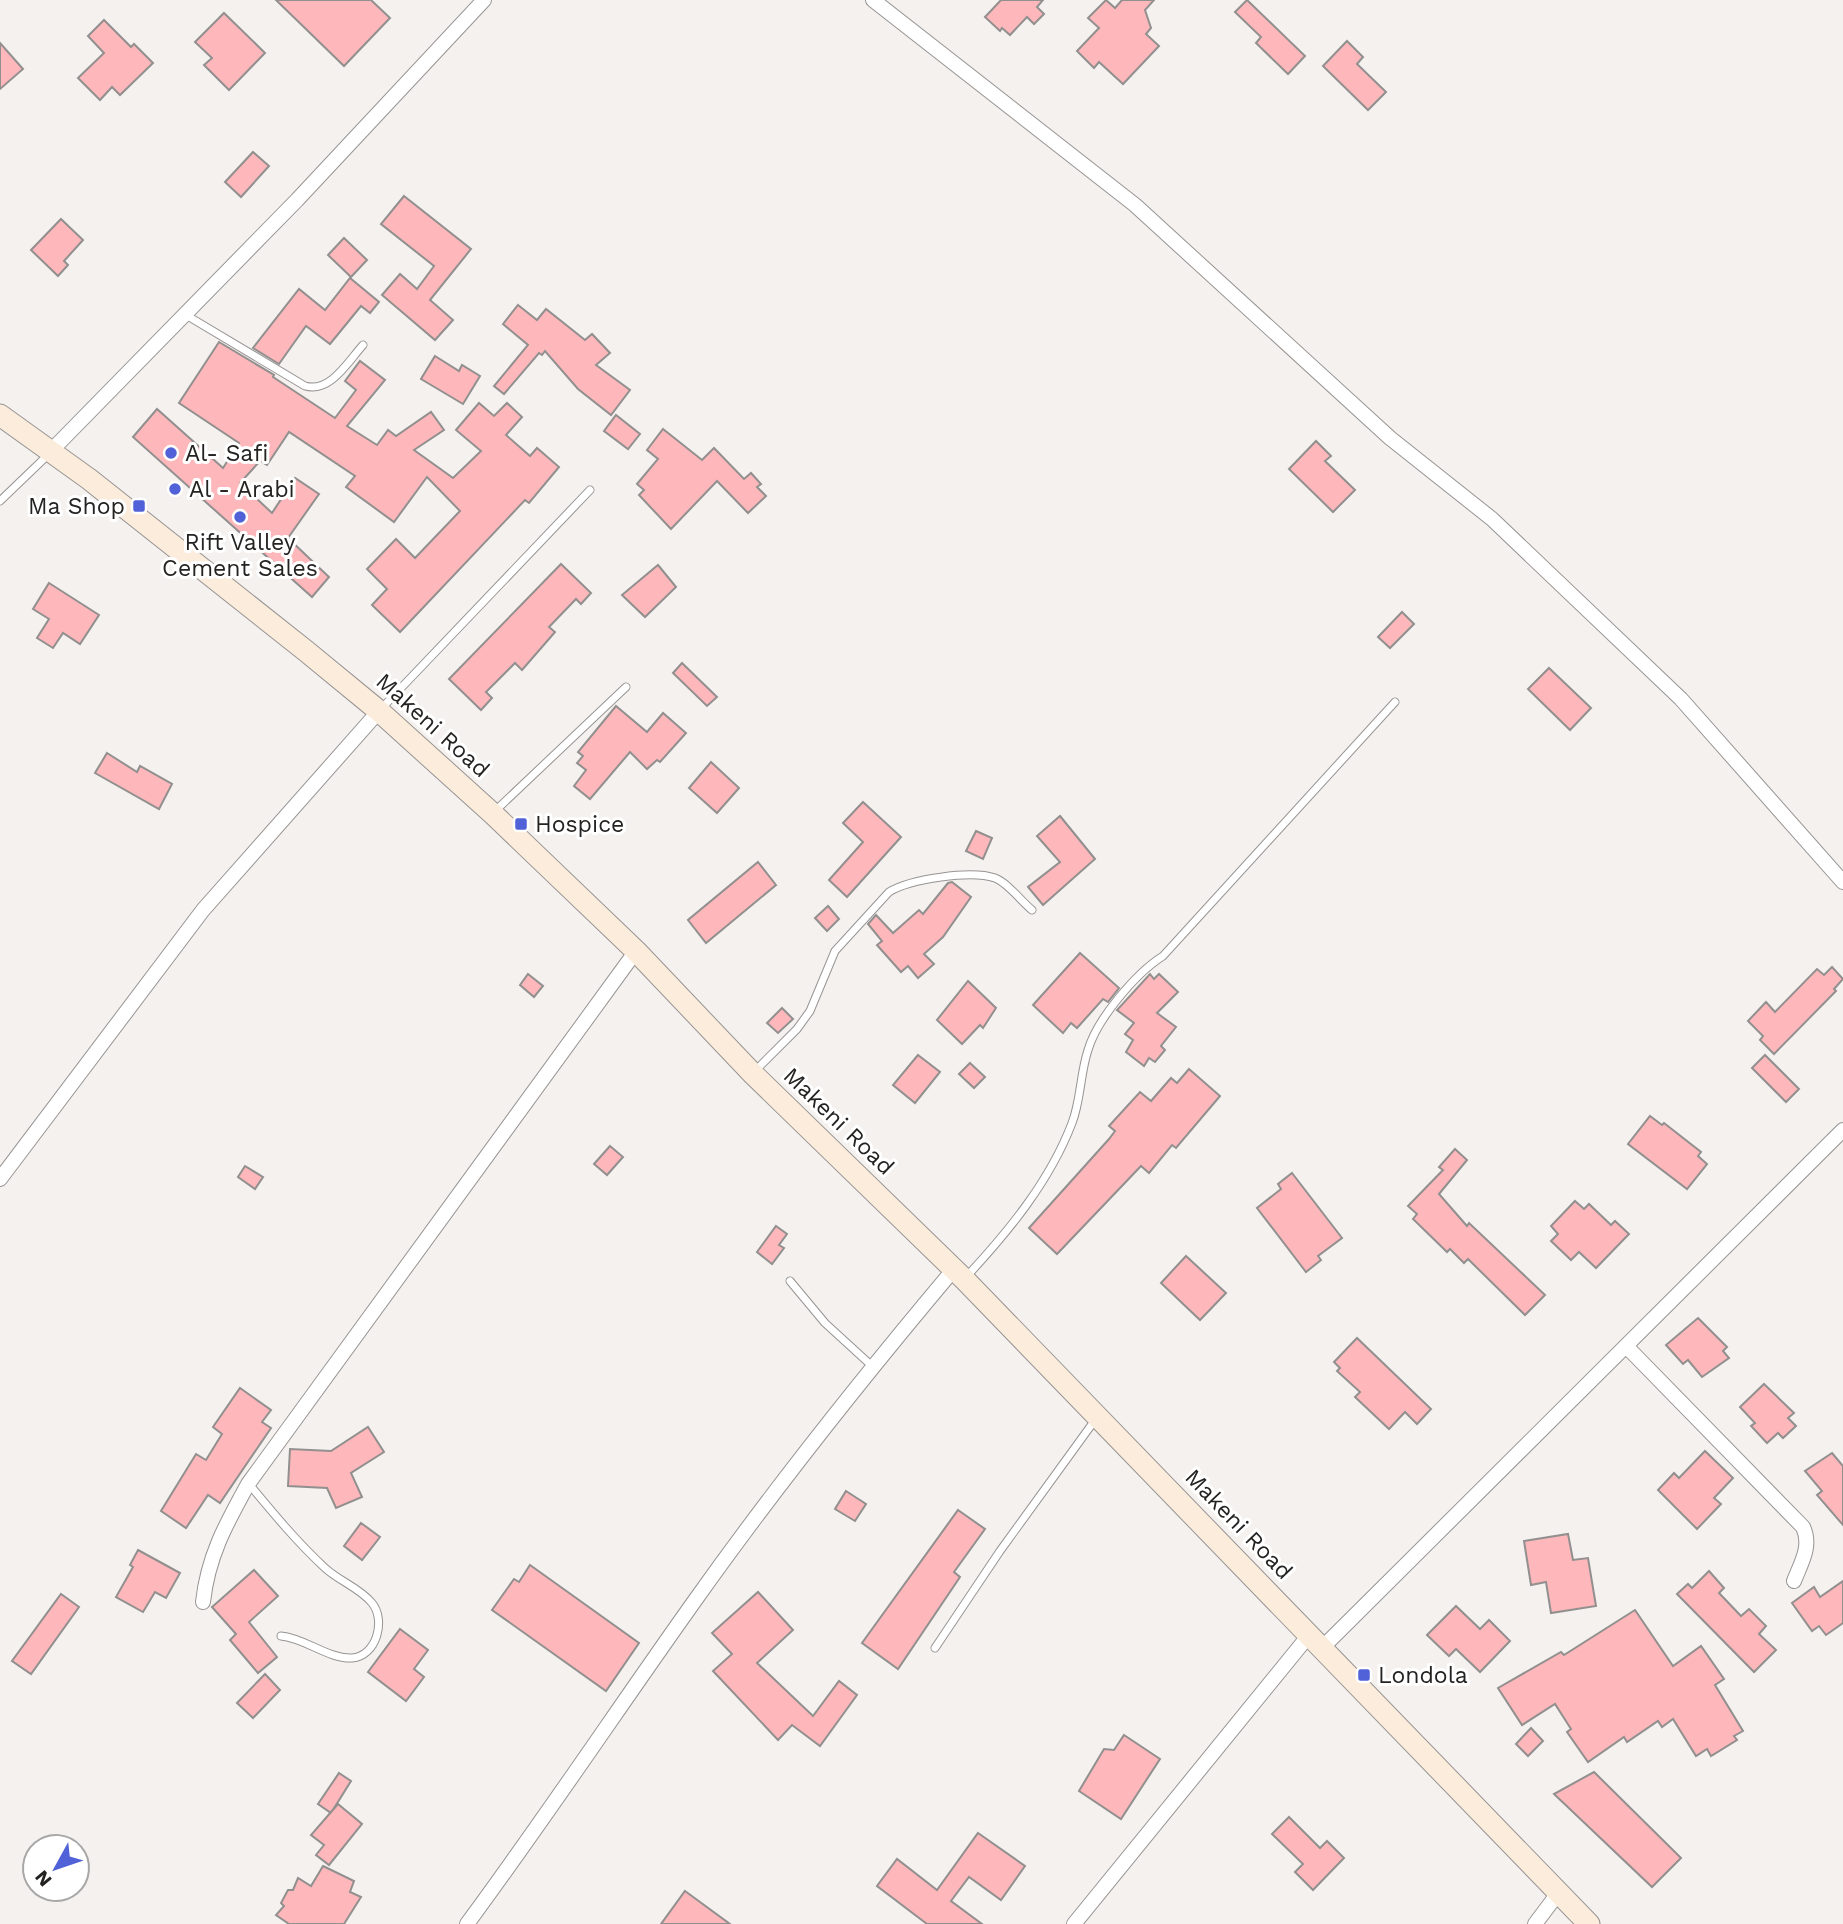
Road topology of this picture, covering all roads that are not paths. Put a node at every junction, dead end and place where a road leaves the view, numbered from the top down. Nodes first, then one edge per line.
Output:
1 (484, 0) edge
2 (873, 0) edge
3 (186, 315) junction
4 (363, 345) dead end
5 (0, 415) edge
6 (50, 452) junction
7 (590, 490) dead end
8 (0, 501) edge
9 (626, 687) dead end
10 (1395, 702) dead end
11 (379, 711) junction
12 (493, 814) junction
13 (1843, 882) edge
14 (1032, 910) dead end
15 (636, 951) junction
16 (753, 1074) junction
17 (1843, 1130) edge
18 (0, 1178) edge
19 (959, 1274) junction
20 (790, 1281) dead end
21 (1626, 1346) junction
22 (872, 1366) junction
23 (1098, 1417) junction
24 (248, 1484) junction
25 (1794, 1581) dead end
26 (203, 1602) dead end
27 (281, 1636) dead end
28 (1317, 1641) junction
29 (935, 1648) dead end
30 (1559, 1892) junction
31 (467, 1924) edge
32 (1074, 1924) edge
33 (1535, 1924) edge
34 (1589, 1924) edge

1 - 3 street
2 - 13 street
3 - 4 lane
3 - 6 street
5 - 6 main road, Makeni Road
6 - 8 lane
6 - 11 main road, Makeni Road
7 - 11 lane
9 - 12 lane
10 - 19 lane
11 - 12 main road, Makeni Road
11 - 18 street
12 - 15 main road, Makeni Road
14 - 16 lane
15 - 16 main road, Makeni Road
15 - 24 street
16 - 19 main road, Makeni Road
17 - 21 street
19 - 22 street
19 - 23 main road, Makeni Road
20 - 22 lane
21 - 25 street
21 - 28 street
22 - 31 street
23 - 28 main road, Makeni Road
23 - 29 lane
24 - 26 street
24 - 27 lane
28 - 30 main road, Makeni Road
28 - 32 street
30 - 33 street
30 - 34 main road, Makeni Road

